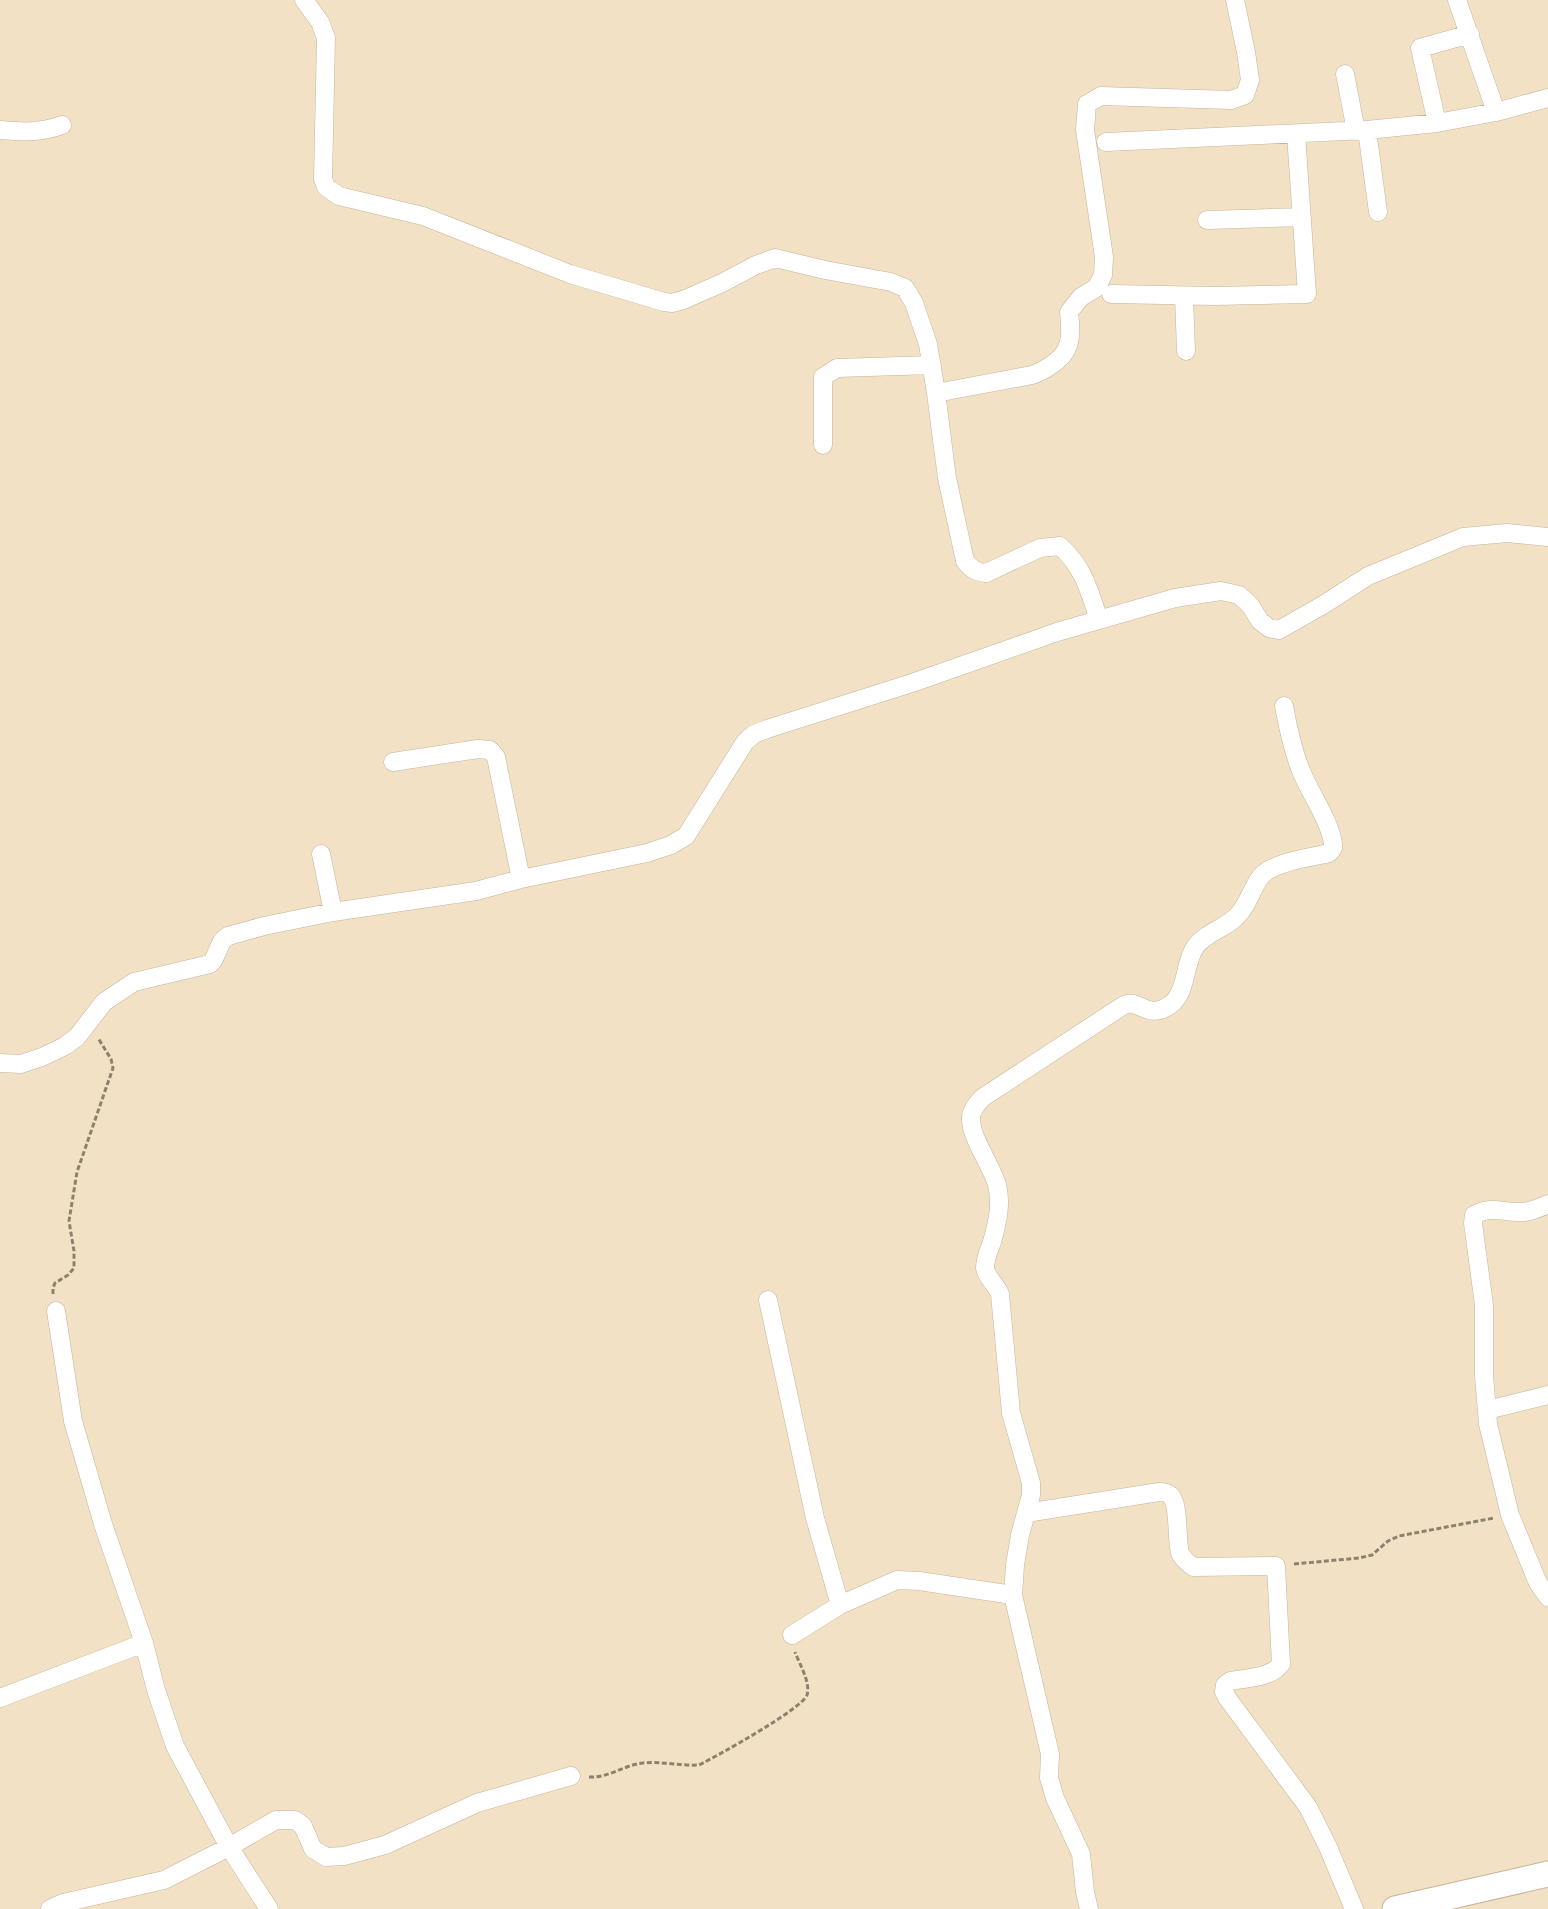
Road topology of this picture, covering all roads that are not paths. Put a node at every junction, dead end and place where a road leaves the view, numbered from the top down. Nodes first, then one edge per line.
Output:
1 (304, 0) edge
2 (1235, 0) edge
3 (1458, 0) edge
4 (1470, 34) junction
5 (1344, 74) dead end
6 (1548, 98) edge
7 (1496, 112) junction
8 (1437, 123) junction
9 (62, 125) dead end
10 (0, 130) edge
11 (1362, 130) junction
12 (1296, 134) junction
13 (1106, 142) dead end
14 (1378, 212) dead end
15 (1302, 217) junction
16 (1207, 220) dead end
17 (1110, 294) dead end
18 (1184, 296) junction
19 (1186, 351) dead end
20 (932, 365) junction
21 (936, 393) junction
22 (823, 445) dead end
23 (1548, 537) edge
24 (1099, 620) junction
25 (1284, 706) dead end
26 (393, 762) dead end
27 (321, 854) dead end
28 (521, 879) junction
29 (333, 912) junction
30 (0, 1063) edge
31 (1548, 1204) edge
32 (768, 1300) dead end
33 (56, 1311) road end
34 (1548, 1395) edge
35 (1487, 1410) junction
36 (1026, 1513) junction
37 (1013, 1595) junction
38 (1548, 1597) edge
39 (840, 1605) junction
40 (792, 1635) road end
41 (144, 1643) junction
42 (0, 1698) edge
43 (571, 1776) road end
44 (229, 1848) junction
45 (1548, 1874) edge
46 (50, 1909) edge
47 (269, 1909) edge
48 (1089, 1909) edge
49 (1354, 1909) edge
50 (1395, 1909) edge

1 - 20 street
2 - 21 street
3 - 4 street
4 - 7 street
4 - 8 street
5 - 11 street
6 - 7 street
7 - 8 street
8 - 11 street
9 - 10 street
11 - 12 street
11 - 14 street
12 - 13 street
12 - 15 street
15 - 16 street
15 - 18 street
17 - 18 street
18 - 19 street
20 - 21 street
20 - 22 street
21 - 24 street
23 - 24 street
24 - 28 street
25 - 36 street
26 - 28 street
27 - 29 street
28 - 29 street
29 - 30 street
31 - 35 street
32 - 39 street
33 - 41 street
34 - 35 street
35 - 38 street
36 - 37 street
36 - 49 street
37 - 39 street
37 - 48 street
39 - 40 street
41 - 42 street
41 - 44 street
43 - 44 street
44 - 46 street
44 - 47 street
45 - 50 main road

